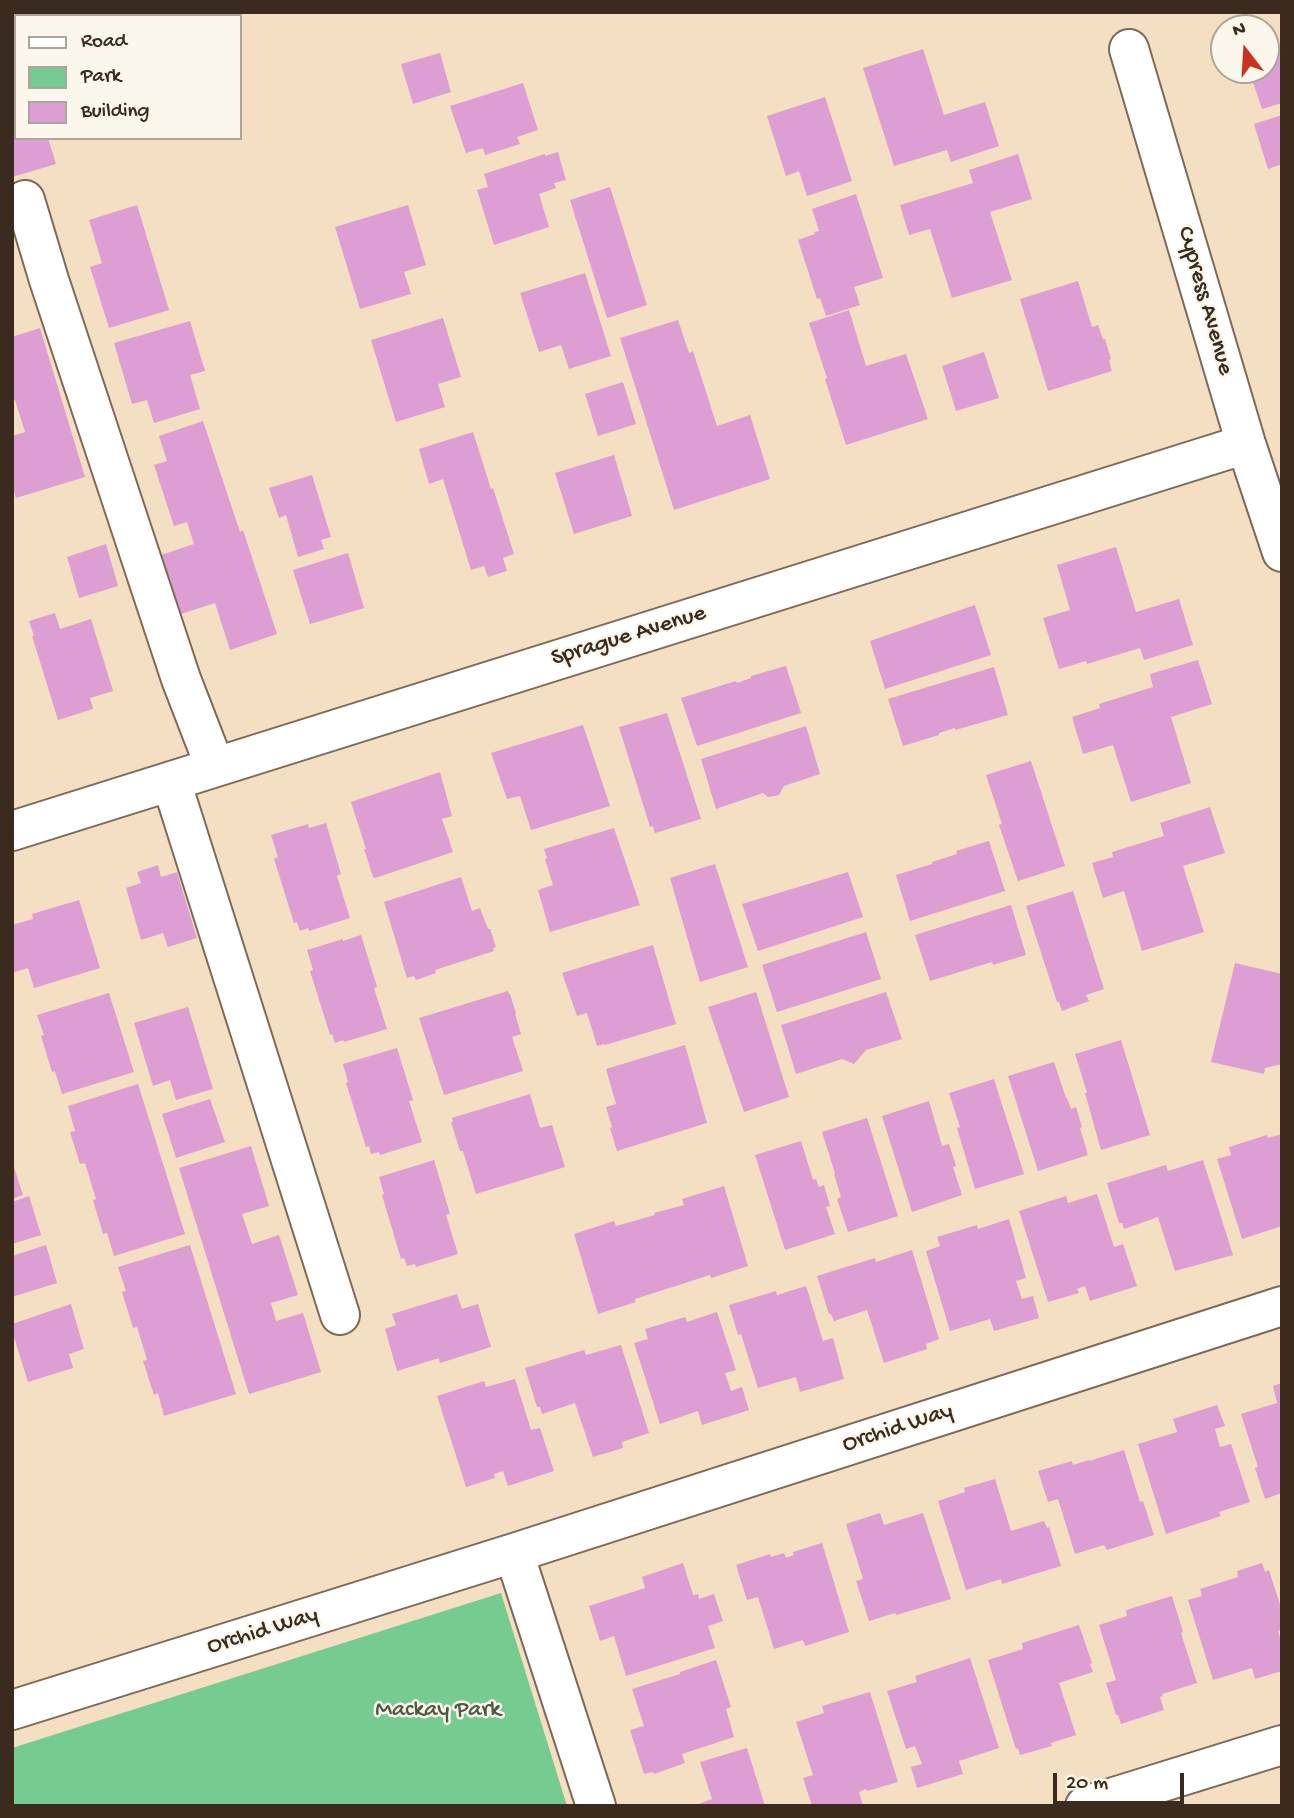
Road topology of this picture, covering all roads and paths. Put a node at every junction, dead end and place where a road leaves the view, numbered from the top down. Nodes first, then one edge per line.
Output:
1 (1129, 49) dead end
2 (25, 200) dead end
3 (1246, 444) junction
4 (1282, 552) edge
5 (215, 767) junction
6 (171, 781) junction
7 (12, 831) edge
8 (1282, 1306) edge
9 (340, 1315) dead end
10 (514, 1553) junction
11 (12, 1710) edge
12 (1282, 1745) edge
13 (596, 1806) edge
14 (1085, 1806) edge

1 - 3 street, Cypress Avenue
2 - 5 street
3 - 4 street, Cypress Avenue
3 - 5 street, Sprague Avenue
5 - 6 street, Sprague Avenue
6 - 7 street, Sprague Avenue
6 - 9 street
8 - 10 street, Orchid Way
10 - 11 street, Orchid Way
10 - 13 street
12 - 14 street

